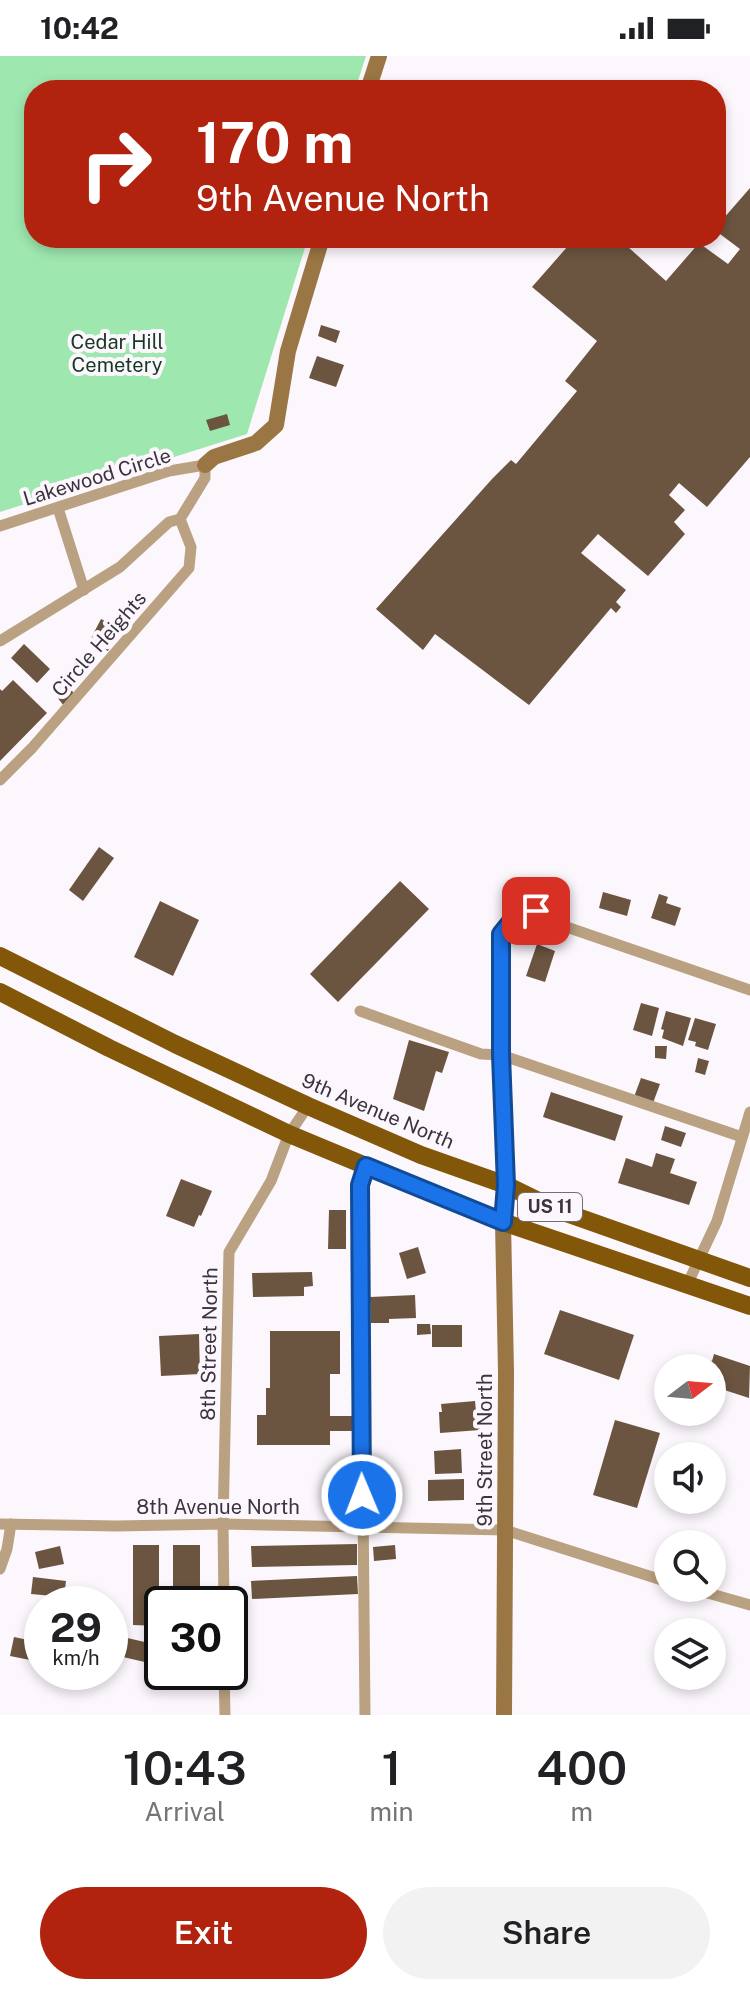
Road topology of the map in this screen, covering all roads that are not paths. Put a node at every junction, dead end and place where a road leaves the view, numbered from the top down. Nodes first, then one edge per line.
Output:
1 (379, 56) edge
2 (371, 80) edge
3 (319, 248) edge
4 (205, 465) junction
5 (58, 508) junction
6 (180, 519) junction
7 (0, 526) edge
8 (84, 590) junction
9 (0, 641) edge
10 (0, 780) edge
11 (0, 956) edge
12 (750, 990) edge
13 (0, 992) edge
14 (360, 1011) dead end
15 (501, 1055) junction
16 (308, 1106) junction
17 (750, 1112) edge
18 (289, 1134) junction
19 (742, 1137) junction
20 (366, 1166) junction
21 (506, 1185) junction
22 (503, 1222) junction
23 (700, 1262) junction
24 (750, 1278) edge
25 (687, 1285) junction
26 (750, 1306) edge
27 (5, 1524) edge
28 (223, 1524) junction
29 (363, 1526) junction
30 (505, 1530) junction
31 (0, 1569) edge
32 (654, 1578) edge
33 (224, 1586) edge
34 (726, 1598) edge
35 (750, 1605) edge
36 (224, 1690) edge
37 (225, 1715) edge
38 (365, 1715) edge
39 (504, 1715) edge

1 - 2 street
3 - 4 street
4 - 5 street, Lakewood Circle
4 - 6 street
5 - 7 street, Lakewood Circle
5 - 8 street
6 - 8 street
6 - 10 street, Circle Heights
8 - 9 street
11 - 16 main road, 9th Avenue North / US 11
12 - 15 street
13 - 18 main road, US 11
14 - 15 street
15 - 19 street
15 - 21 street
16 - 18 street, 8th Street North
16 - 21 main road, 9th Avenue North / US 11
17 - 19 street
18 - 20 main road, US 11
18 - 28 street, 8th Street North
19 - 23 street
20 - 22 main road, US 11
20 - 29 street
21 - 22 street, 9th Street North
21 - 23 main road, 9th Avenue North / US 11
22 - 25 main road, US 11
22 - 30 street, 9th Street North
23 - 24 main road, 9th Avenue North / US 11
23 - 25 street
25 - 26 main road, US 11
27 - 28 street, 8th Avenue North
27 - 31 street
28 - 29 street, 8th Avenue North
28 - 33 street, 8th Street North
29 - 30 street, 8th Avenue North
29 - 38 street
30 - 32 street, 8th Avenue North
30 - 39 street, 9th Street North
34 - 35 street
36 - 37 street

